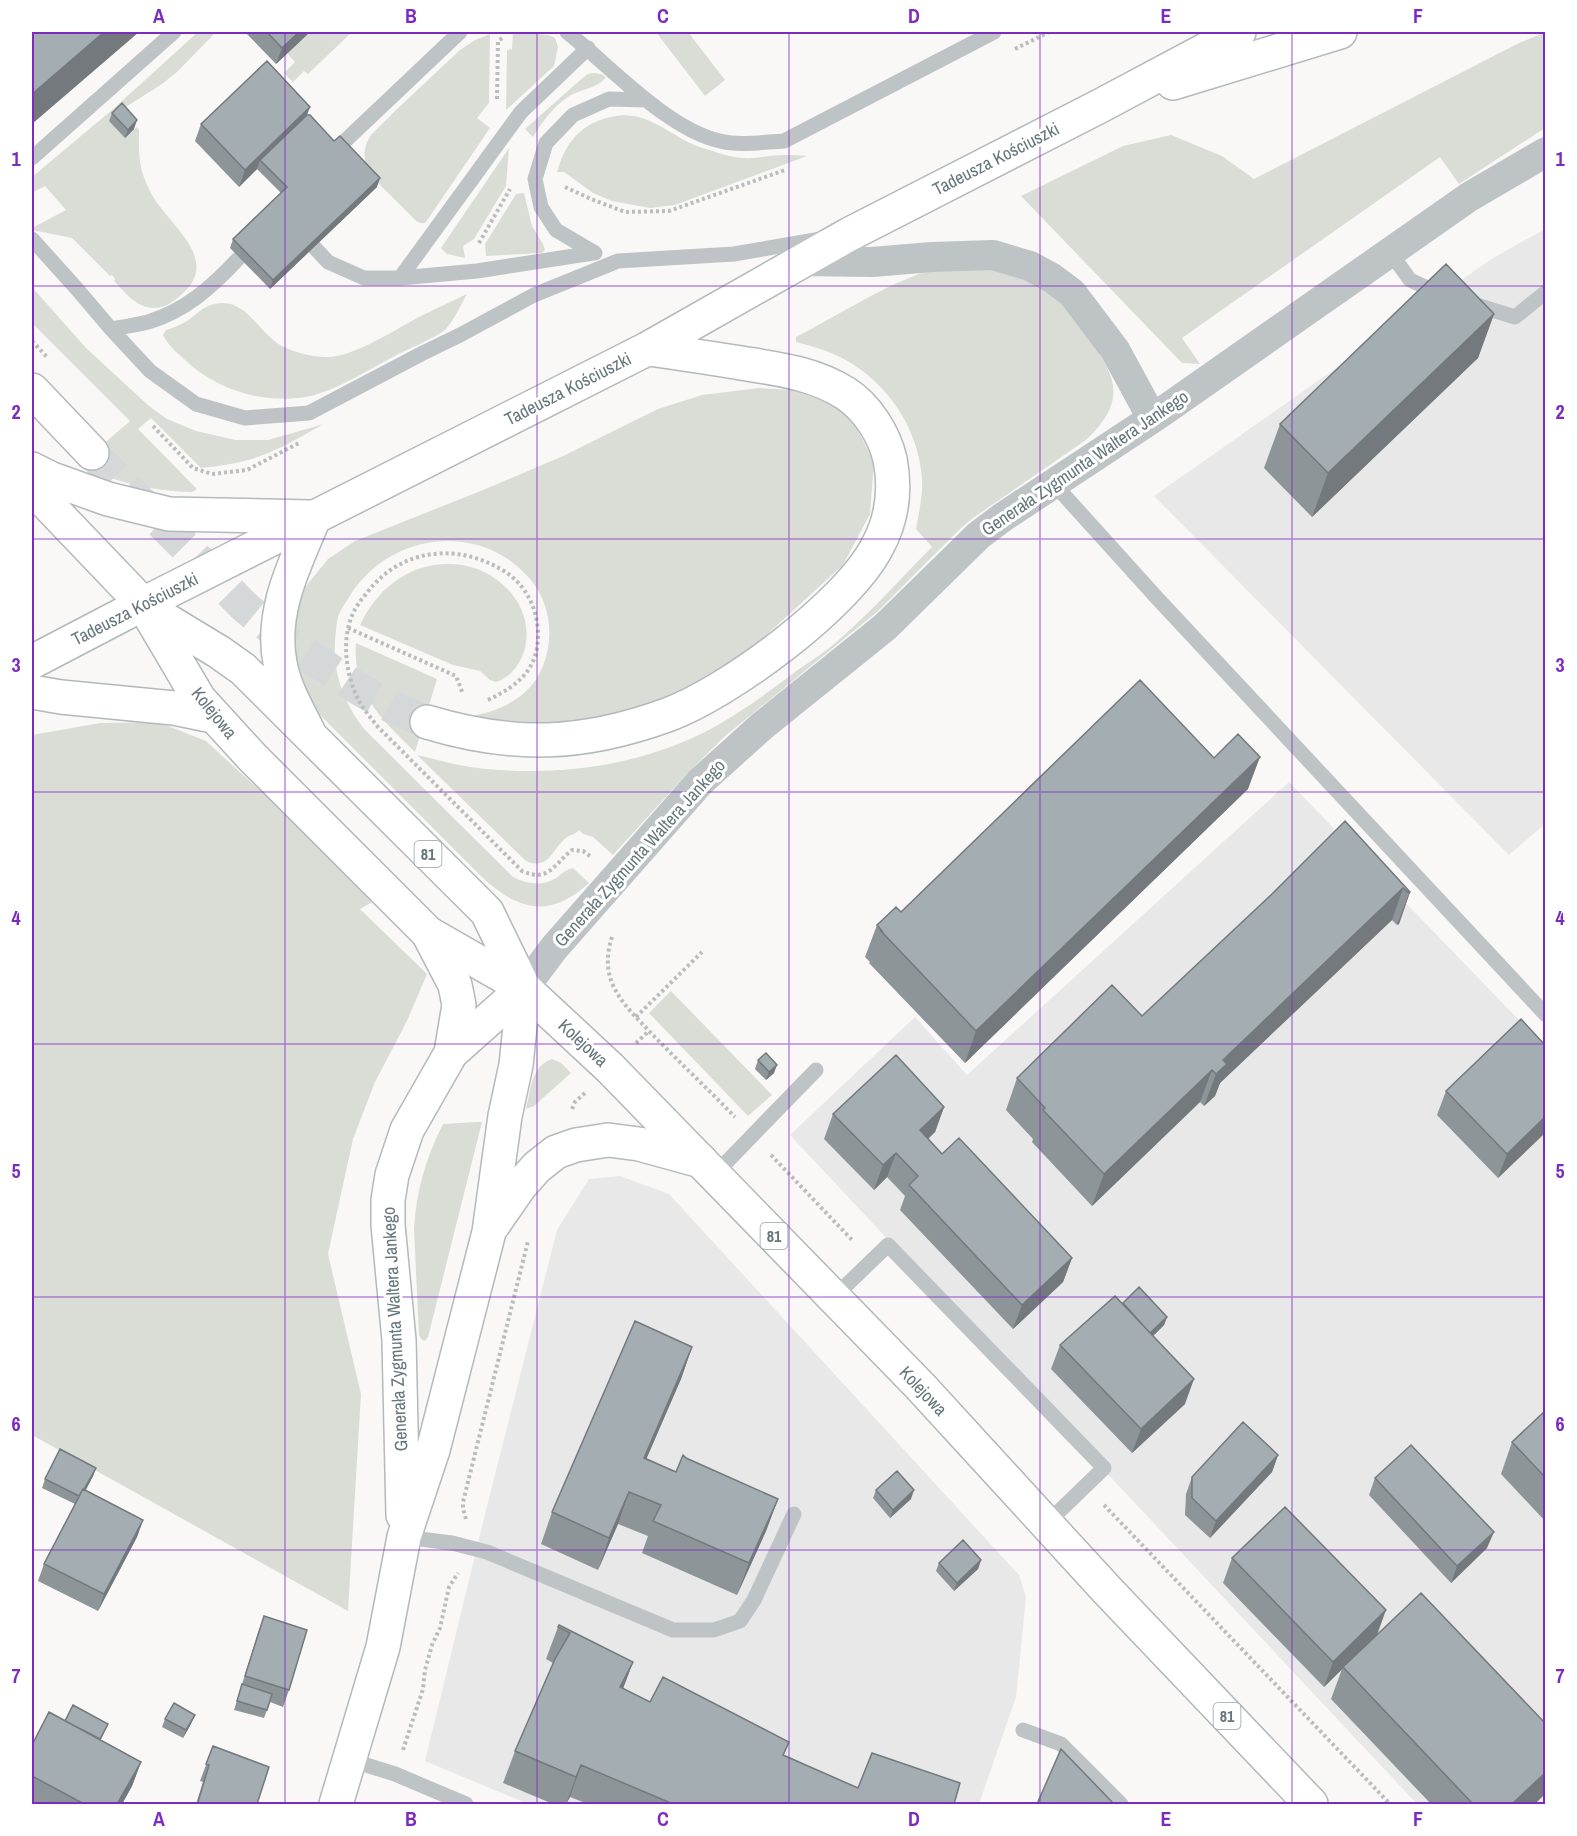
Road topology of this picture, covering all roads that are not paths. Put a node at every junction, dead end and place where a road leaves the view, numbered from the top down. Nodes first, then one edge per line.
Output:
1 (174, 32) edge
2 (460, 32) edge
3 (567, 32) edge
4 (994, 32) edge
5 (1239, 32) edge
6 (1341, 32) edge
7 (588, 48) junction
8 (646, 100) junction
9 (1100, 106) junction
10 (346, 140) edge
11 (1545, 152) edge
12 (32, 158) edge
13 (848, 235) junction
14 (32, 239) edge
15 (314, 248) edge
16 (1390, 252) junction
17 (593, 253) junction
18 (238, 259) dead end
19 (618, 261) junction
20 (799, 261) junction
21 (400, 278) junction
22 (1545, 292) edge
23 (111, 329) junction
24 (647, 349) junction
25 (32, 390) edge
26 (1152, 418) junction
27 (92, 453) tunnel mouth
28 (32, 470) edge
29 (1054, 484) junction
30 (32, 488) edge
31 (314, 518) junction
32 (143, 605) junction
33 (32, 662) edge
34 (32, 692) edge
35 (213, 716) junction
36 (427, 722) tunnel mouth
37 (309, 735) junction
38 (428, 933) junction
39 (524, 988) junction
40 (1545, 1015) edge
41 (452, 1053) junction
42 (816, 1070) dead end
43 (708, 1168) junction
44 (489, 1232) junction
45 (833, 1298) junction
46 (794, 1514) dead end
47 (1046, 1524) junction
48 (404, 1538) junction
49 (1023, 1730) dead end
50 (350, 1760) junction
51 (336, 1804) edge
52 (466, 1804) edge
53 (1121, 1804) edge
54 (1311, 1804) edge

1 - 12 lane
2 - 10 lane
3 - 7 lane
4 - 8 lane
5 - 9 main road, Tadeusza Kościuszki
6 - 9 main road, Tadeusza Kościuszki
7 - 8 lane
7 - 21 lane
8 - 17 lane
9 - 13 main road, Tadeusza Kościuszki
11 - 16 street, Generała Zygmunta Waltera Jankego
13 - 19 lane
13 - 20 main road, Tadeusza Kościuszki
14 - 23 lane
15 - 21 lane
16 - 22 lane
16 - 26 street, Generała Zygmunta Waltera Jankego
17 - 19 lane
17 - 21 lane
18 - 23 lane
19 - 23 lane
20 - 24 main road, Tadeusza Kościuszki
20 - 26 street
24 - 31 main road, Tadeusza Kościuszki
24 - 36 main road
25 - 27 main road
26 - 29 street, Generała Zygmunta Waltera Jankego
28 - 31 main road
29 - 39 street, Generała Zygmunta Waltera Jankego
29 - 40 lane
30 - 32 main road, Kolejowa
31 - 32 main road, Tadeusza Kościuszki
31 - 37 main road
32 - 33 main road, Tadeusza Kościuszki
32 - 35 main road, Kolejowa / 81
32 - 37 main road, Kolejowa / 81
34 - 35 main road
35 - 38 main road, Kolejowa / 81
37 - 39 main road, Kolejowa / 81
38 - 39 main road, Kolejowa / 81
38 - 41 main road
39 - 41 main road, Generała Zygmunta Waltera Jankego
39 - 43 main road, Kolejowa / 81
39 - 44 main road, Generała Zygmunta Waltera Jankego
41 - 48 main road, Generała Zygmunta Waltera Jankego
42 - 43 lane
43 - 44 main road
43 - 45 main road, Kolejowa / 81
44 - 48 main road, Generała Zygmunta Waltera Jankego
45 - 47 main road, Kolejowa / 81
45 - 47 lane
46 - 48 lane
47 - 54 main road, Kolejowa / 81
48 - 50 main road, Generała Zygmunta Waltera Jankego
49 - 53 lane
50 - 51 main road, Generała Zygmunta Waltera Jankego
50 - 52 lane

